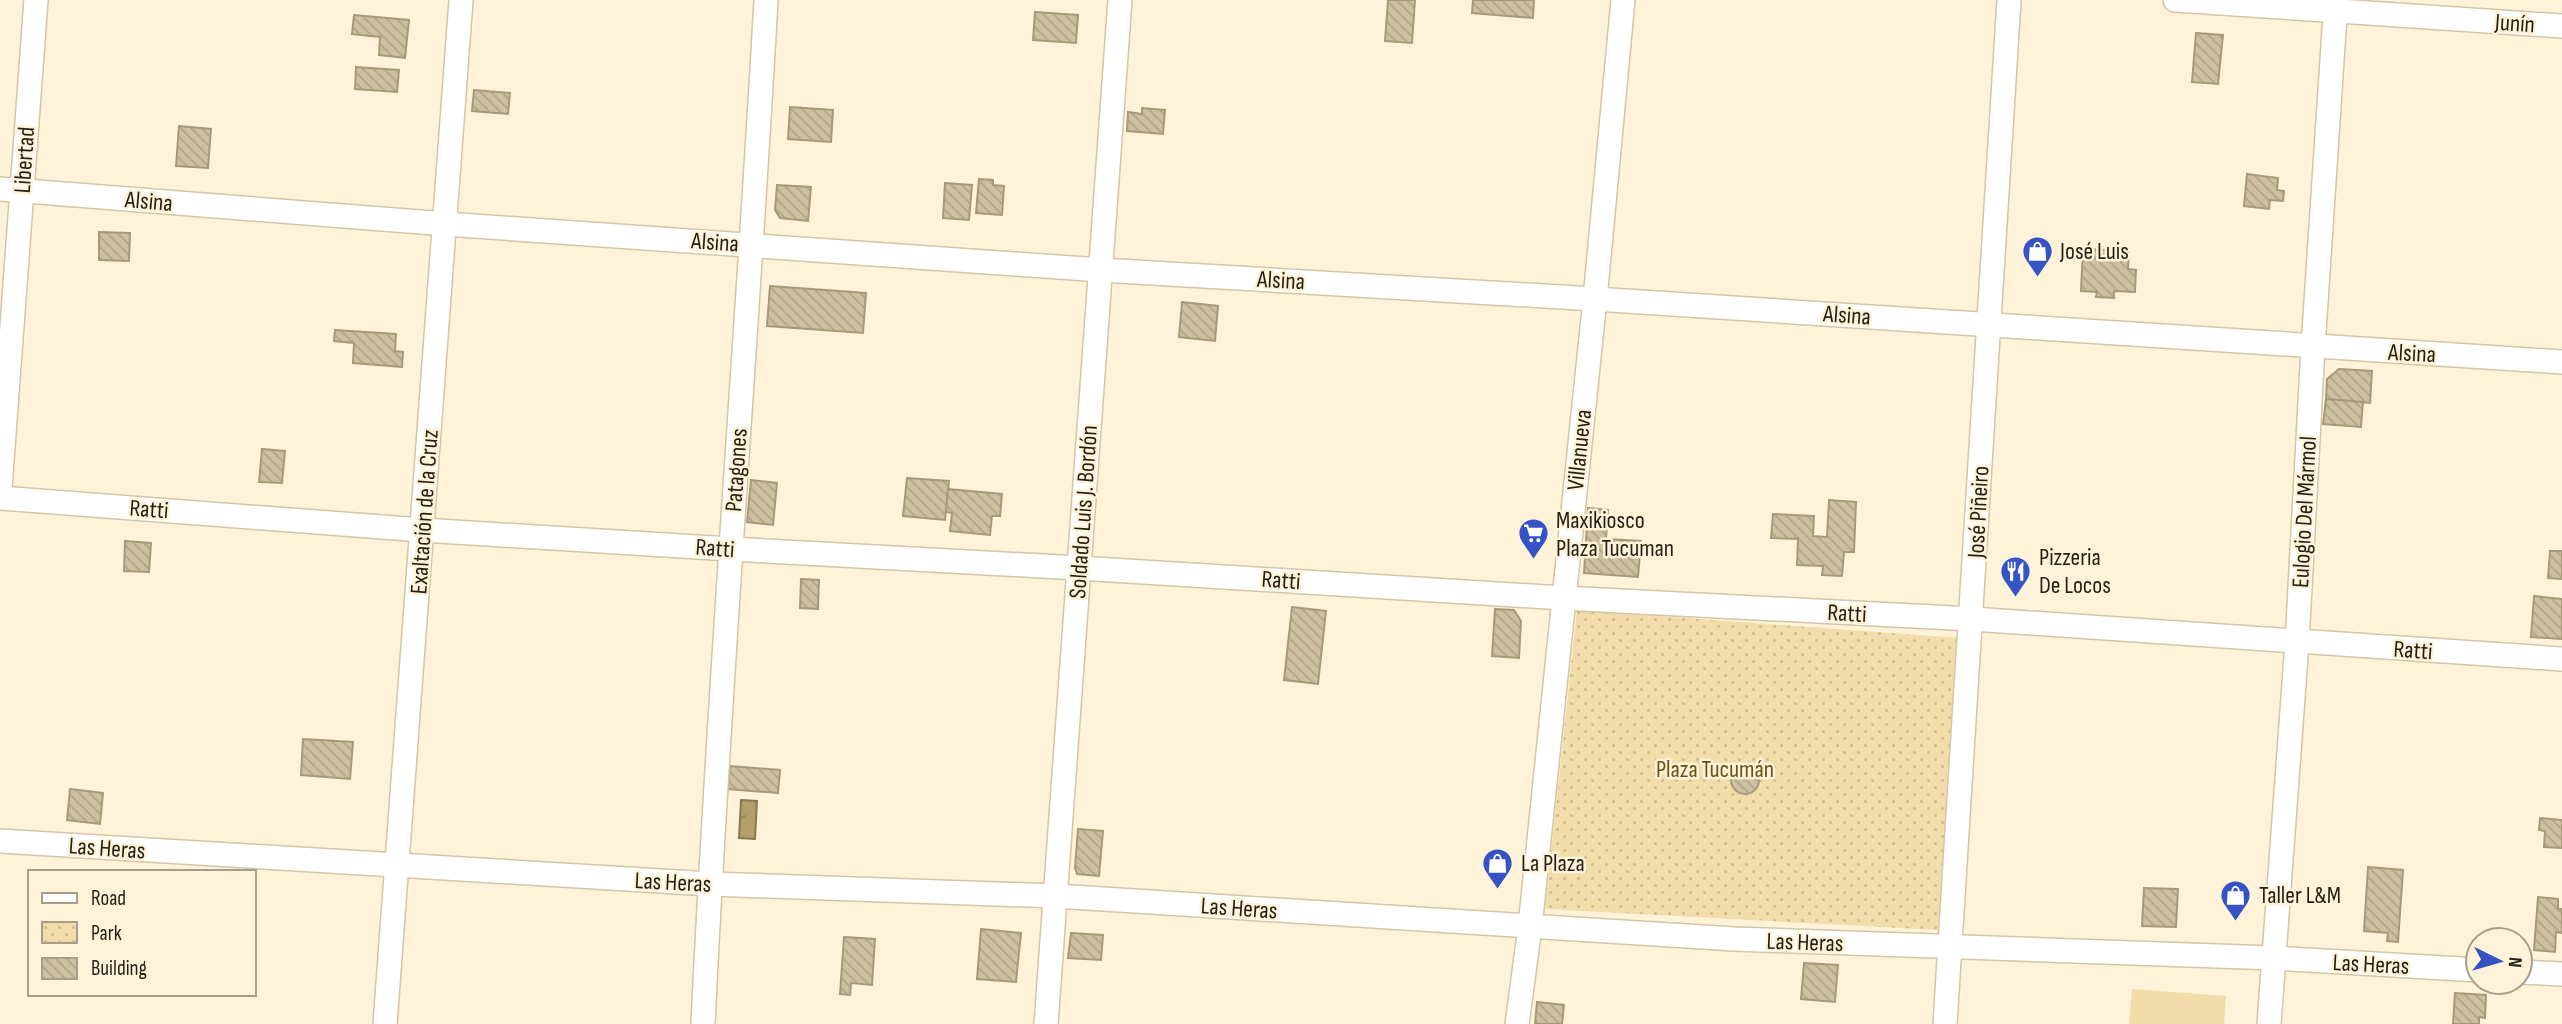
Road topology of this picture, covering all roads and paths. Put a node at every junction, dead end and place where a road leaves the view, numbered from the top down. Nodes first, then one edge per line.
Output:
1 (36, 0) edge
2 (461, 0) edge
3 (766, 0) edge
4 (1120, 0) edge
5 (1623, 0) edge
6 (2009, 0) edge
7 (2175, 0) edge
8 (2336, 5) edge
9 (2562, 26) edge
10 (11, 190) edge
11 (446, 224) junction
12 (752, 244) junction
13 (1101, 270) junction
14 (1595, 299) junction
15 (1989, 324) junction
16 (2313, 347) junction
17 (2562, 362) edge
18 (0, 488) edge
19 (0, 498) edge
20 (422, 530) junction
21 (730, 549) junction
22 (1079, 568) junction
23 (1563, 598) junction
24 (1972, 619) junction
25 (2297, 643) junction
26 (2562, 659) edge
27 (0, 841) edge
28 (397, 866) junction
29 (710, 884) junction
30 (1056, 897) junction
31 (1530, 927) junction
32 (1951, 947) junction
33 (2274, 958) junction
34 (2464, 969) edge
35 (2534, 973) edge
36 (2562, 974) edge
37 (385, 1024) edge
38 (703, 1024) edge
39 (1046, 1024) edge
40 (1517, 1024) edge
41 (1945, 1024) edge
42 (2269, 1024) edge

1 - 10 street, Libertad
2 - 11 street, Exaltación de la Cruz
3 - 12 street, Patagones
4 - 13 street, Soldado Luis J. Bordón
5 - 14 street, Villanueva
6 - 15 street, José Piñeiro
7 - 8 street, Junín
8 - 9 street, Junín
8 - 16 street, Eulogio Del Mármol
10 - 11 street, Alsina
10 - 18 street, Libertad
11 - 12 street, Alsina
11 - 20 street, Exaltación de la Cruz
12 - 13 street, Alsina
12 - 21 street, Patagones
13 - 14 street, Alsina
13 - 22 street, Soldado Luis J. Bordón
14 - 15 street, Alsina
14 - 23 street, Villanueva
15 - 16 street, Alsina
15 - 24 street, José Piñeiro
16 - 17 street, Alsina
16 - 25 street, Eulogio Del Mármol
19 - 20 street, Ratti
20 - 21 street, Ratti
20 - 28 street, Exaltación de la Cruz
21 - 22 street, Ratti
21 - 29 street, Patagones
22 - 23 street, Ratti
22 - 30 street, Soldado Luis J. Bordón
23 - 24 street, Ratti
23 - 31 street, Villanueva
24 - 25 street, Ratti
24 - 32 street, José Piñeiro
25 - 26 street, Ratti
25 - 33 street, Eulogio Del Mármol
27 - 28 street, Las Heras
28 - 29 street, Las Heras
28 - 37 street, Exaltación de la Cruz
29 - 30 street, Las Heras
29 - 38 street, Patagones
30 - 31 street, Las Heras
30 - 39 street, Soldado Luis J. Bordón
31 - 32 street, Las Heras
31 - 40 street, Villanueva
32 - 33 street, Las Heras
32 - 41 street, José Piñeiro
33 - 34 street, Las Heras
33 - 42 street, Eulogio Del Mármol
35 - 36 street

